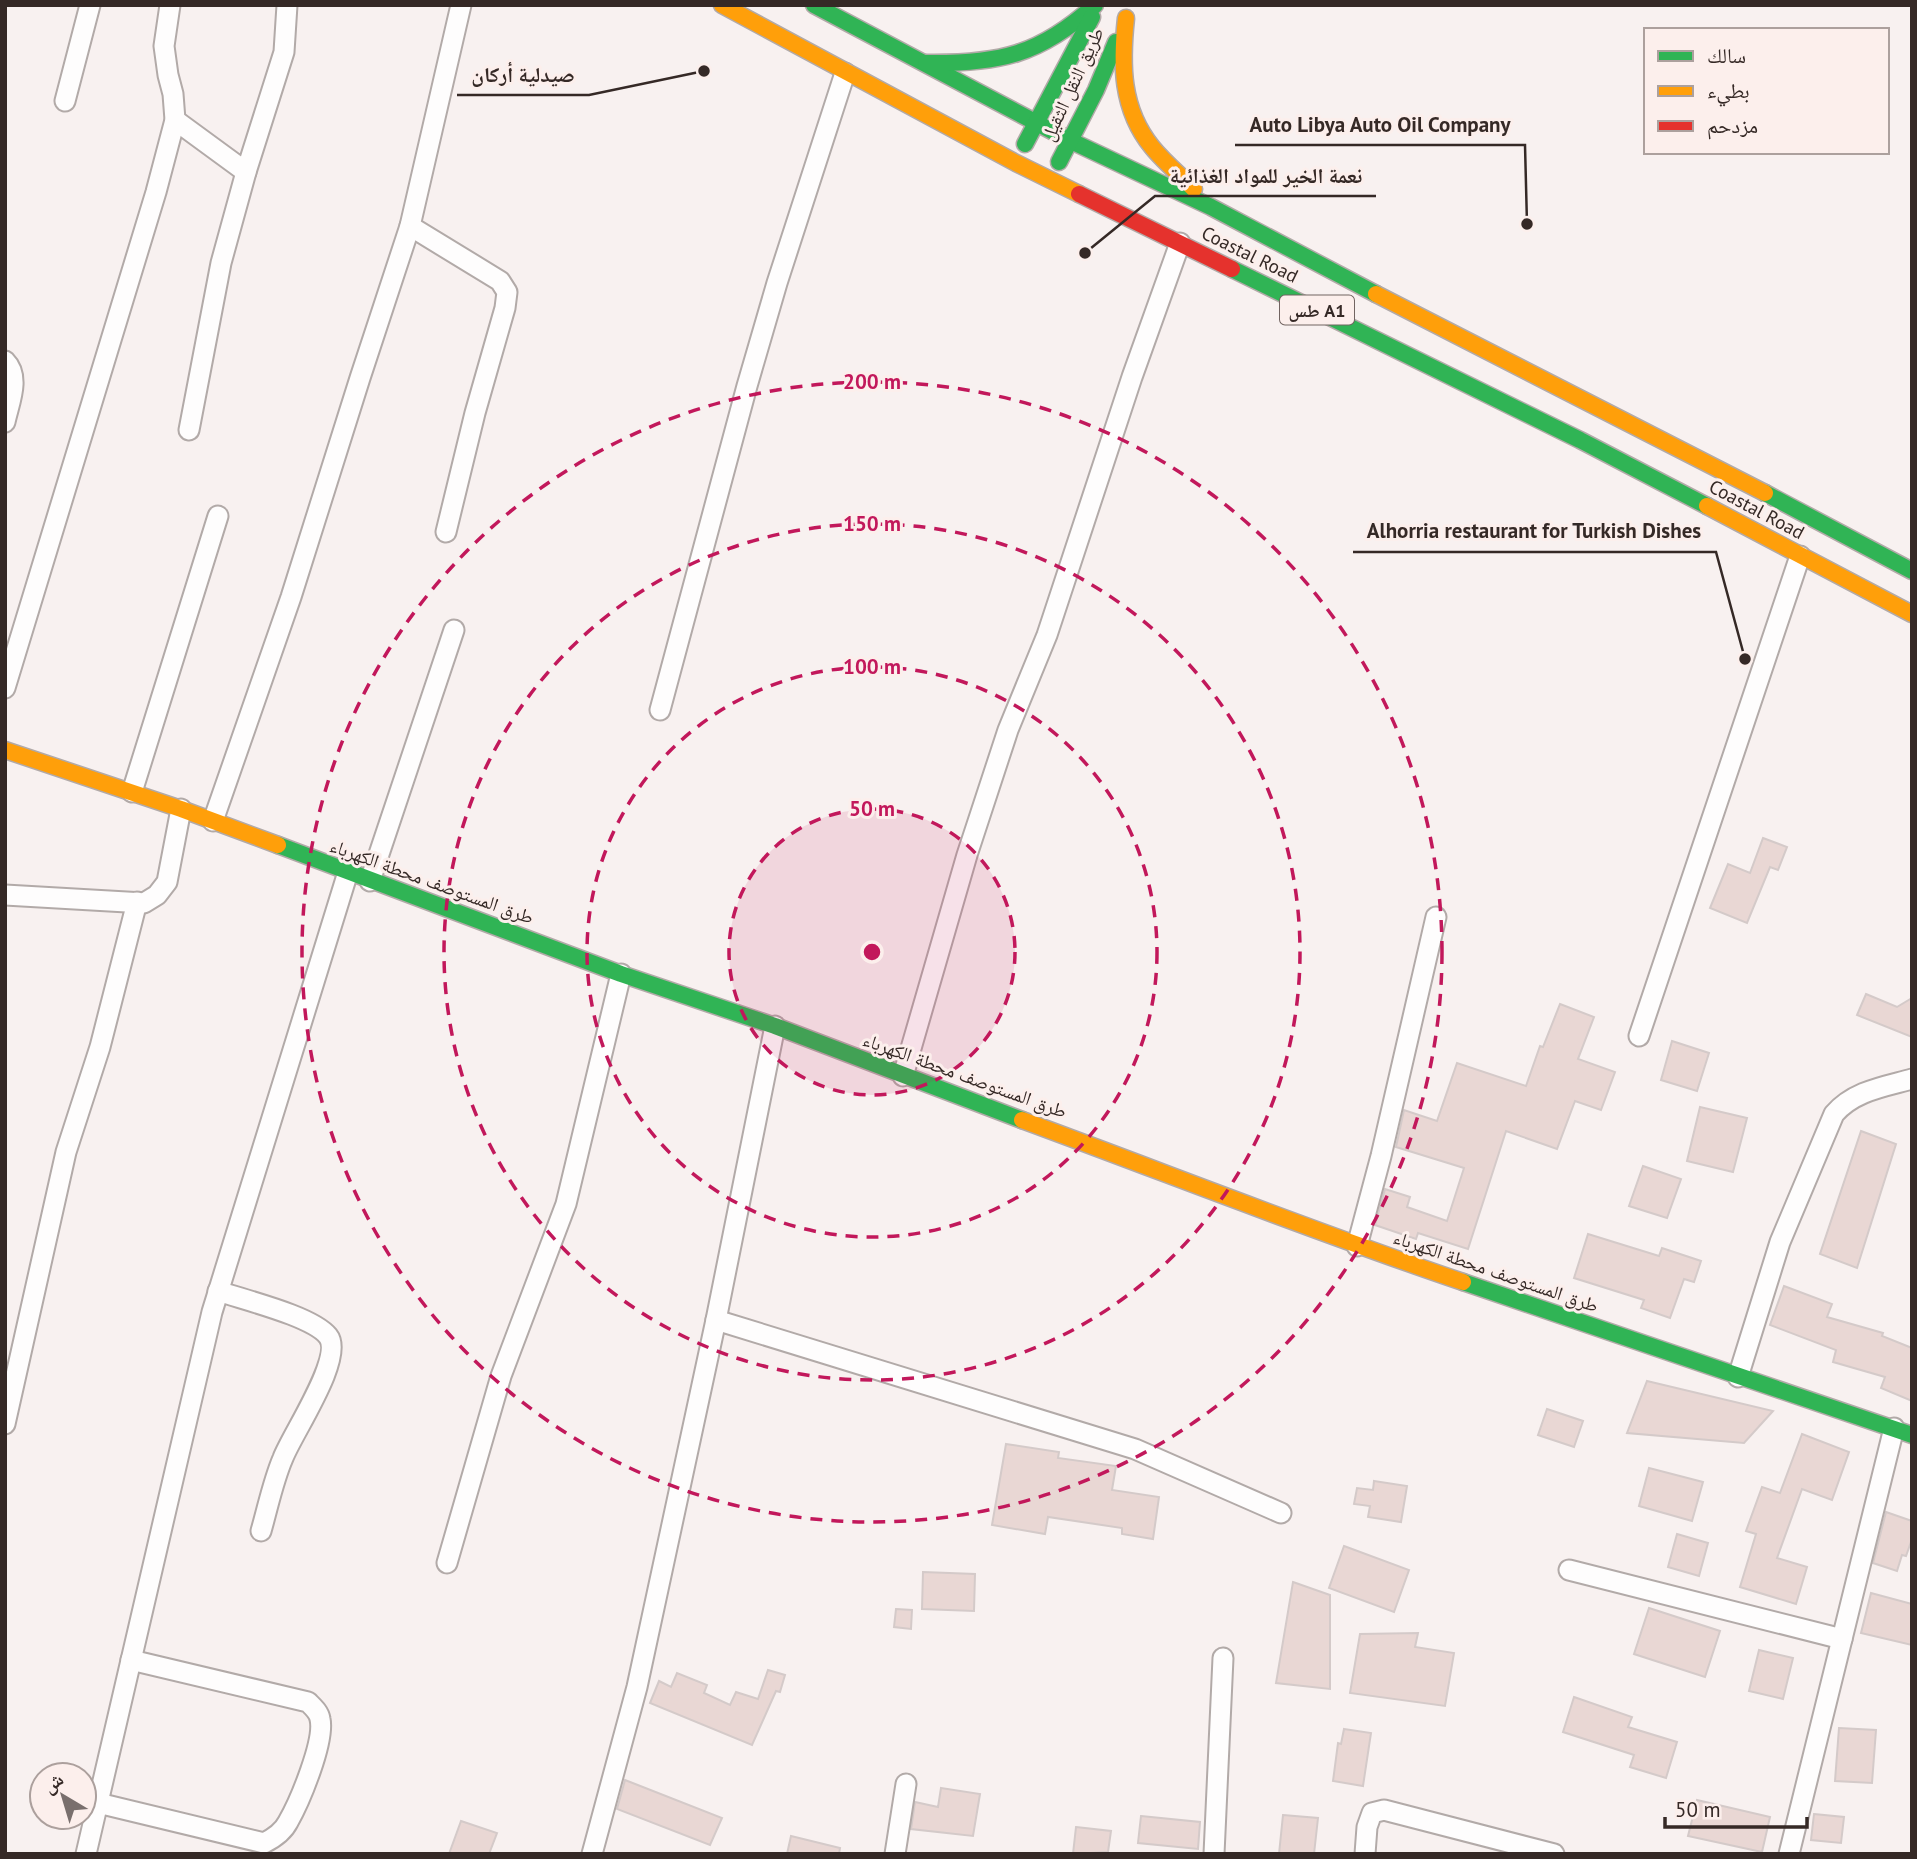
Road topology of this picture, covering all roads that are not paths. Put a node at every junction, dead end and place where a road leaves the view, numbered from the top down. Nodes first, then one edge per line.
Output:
1 (89, 5) edge
2 (170, 5) edge
3 (287, 5) edge
4 (461, 5) edge
5 (722, 5) edge
6 (814, 5) edge
7 (1097, 5) edge
8 (1129, 12) edge
9 (920, 63) junction
10 (845, 73) junction
11 (65, 101) dead end
12 (175, 120) junction
13 (1036, 123) junction
14 (1069, 140) junction
15 (1016, 163) junction
16 (246, 172) junction
17 (1049, 181) junction
18 (1211, 207) junction
19 (410, 226) junction
20 (1180, 243) junction
21 (5, 361) edge
22 (5, 422) edge
23 (189, 430) dead end
24 (218, 516) dead end
25 (446, 531) dead end
26 (1800, 556) junction
27 (1912, 571) edge
28 (1912, 614) edge
29 (454, 630) dead end
30 (5, 688) edge
31 (660, 710) dead end
32 (5, 750) edge
33 (132, 792) junction
34 (181, 808) junction
35 (213, 821) junction
36 (348, 872) junction
37 (370, 881) junction
38 (5, 895) edge
39 (137, 902) junction
40 (1436, 917) dead end
41 (621, 974) junction
42 (775, 1026) junction
43 (1639, 1036) dead end
44 (903, 1076) junction
45 (1912, 1079) edge
46 (1357, 1246) junction
47 (219, 1292) junction
48 (716, 1320) junction
49 (1738, 1377) junction
50 (5, 1424) edge
51 (1903, 1431) edge
52 (1281, 1513) dead end
53 (261, 1531) dead end
54 (447, 1563) dead end
55 (1569, 1570) dead end
56 (1842, 1639) junction
57 (1223, 1658) dead end
58 (131, 1660) junction
59 (906, 1784) dead end
60 (98, 1803) joint
61 (91, 1831) edge
62 (86, 1854) edge
63 (592, 1854) edge
64 (895, 1854) edge
65 (1214, 1854) edge
66 (1365, 1854) edge
67 (1554, 1854) edge
68 (1789, 1854) edge

1 - 11 street
2 - 12 street
3 - 16 street
4 - 19 street
5 - 10 main road, Coastal Road / طس A1
6 - 9 main road, Coastal Road / طس A1
7 - 9 main road
7 - 13 main road, طريق النقل الثقيل
8 - 14 main road, طريق النقل الثقيل
8 - 18 main road
9 - 13 main road, Coastal Road / طس A1
10 - 15 main road, Coastal Road / طس A1
10 - 31 street
12 - 16 street
12 - 30 street
13 - 14 main road, Coastal Road / طس A1
13 - 15 main road, طريق النقل الثقيل
14 - 17 main road, طريق النقل الثقيل
14 - 18 main road, Coastal Road / طس A1
15 - 17 main road, Coastal Road / طس A1
16 - 23 street
17 - 20 main road, Coastal Road / طس A1
18 - 27 main road, Coastal Road / طس A1
19 - 25 street
19 - 35 street
20 - 26 main road, Coastal Road / طس A1
20 - 44 street
21 - 22 street
24 - 33 street
26 - 28 main road, Coastal Road / طس A1
26 - 43 street
29 - 37 street
32 - 33 main road, طرق المستوصف محطة الكهرباء
33 - 34 main road, طرق المستوصف محطة الكهرباء
34 - 35 main road, طرق المستوصف محطة الكهرباء
34 - 39 street
35 - 36 main road, طرق المستوصف محطة الكهرباء
36 - 37 main road, طرق المستوصف محطة الكهرباء
36 - 47 street
37 - 41 main road, طرق المستوصف محطة الكهرباء
38 - 39 street
39 - 50 street
40 - 46 street
41 - 42 main road, طرق المستوصف محطة الكهرباء
41 - 54 street
42 - 44 main road, طرق المستوصف محطة الكهرباء
42 - 48 street
44 - 46 main road, طرق المستوصف محطة الكهرباء
45 - 49 street
46 - 49 main road, طرق المستوصف محطة الكهرباء
47 - 53 street
47 - 58 street
48 - 52 street
48 - 63 street
49 - 51 main road, طرق المستوصف محطة الكهرباء
51 - 56 street
55 - 56 street
56 - 68 street
57 - 65 street
58 - 60 street
58 - 60 street
59 - 64 street
61 - 62 street
66 - 67 street

